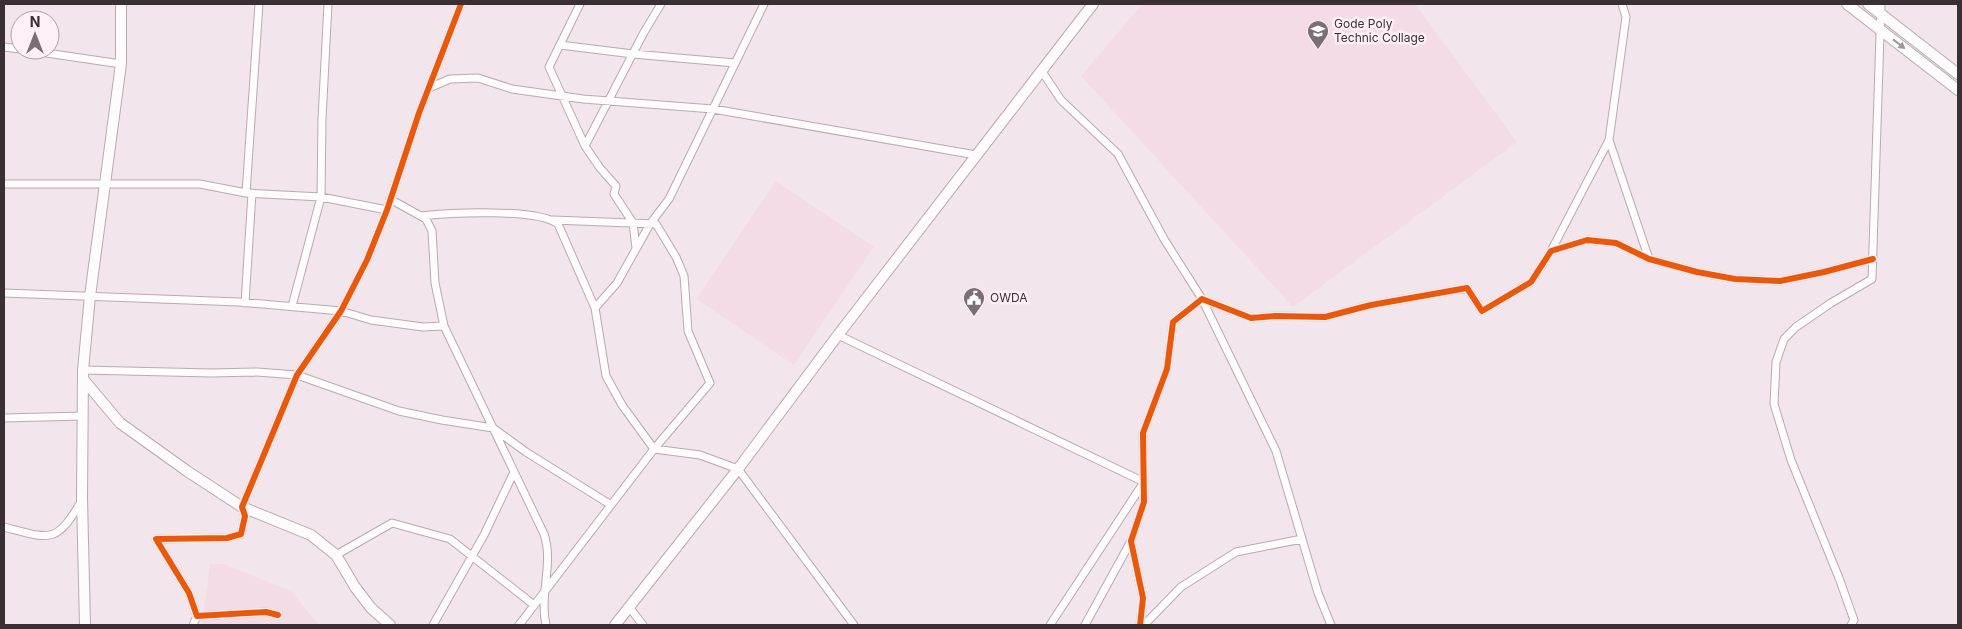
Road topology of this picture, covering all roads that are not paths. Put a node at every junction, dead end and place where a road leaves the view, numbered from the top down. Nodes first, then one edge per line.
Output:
1 (121, 4) edge
2 (259, 4) edge
3 (328, 4) edge
4 (461, 4) edge
5 (580, 4) edge
6 (661, 4) edge
7 (764, 4) edge
8 (1093, 4) edge
9 (1622, 4) edge
10 (1847, 4) edge
11 (1868, 4) edge
12 (1881, 9) edge
13 (1881, 30) junction
14 (560, 45) junction
15 (633, 54) junction
16 (60, 55) edge
17 (735, 63) junction
18 (121, 64) junction
19 (1042, 70) junction
20 (1958, 74) edge
21 (429, 88) junction
22 (1958, 90) edge
23 (563, 96) junction
24 (608, 101) junction
25 (712, 109) junction
26 (1609, 140) junction
27 (585, 146) junction
28 (976, 155) junction
29 (4, 184) edge
30 (106, 184) junction
31 (249, 193) junction
32 (321, 197) junction
33 (390, 199) junction
34 (387, 210) junction
35 (421, 216) junction
36 (553, 220) junction
37 (632, 223) junction
38 (650, 224) junction
39 (636, 248) junction
40 (1551, 251) junction
41 (1649, 259) junction
42 (1872, 259) junction
43 (4, 293) edge
44 (90, 296) junction
45 (1202, 299) junction
46 (245, 303) junction
47 (292, 306) junction
48 (596, 308) junction
49 (341, 311) junction
50 (444, 326) junction
51 (838, 336) junction
52 (83, 375) junction
53 (297, 375) junction
54 (82, 416) junction
55 (4, 418) edge
56 (493, 428) junction
57 (654, 449) junction
58 (738, 469) junction
59 (514, 472) junction
60 (1144, 482) junction
61 (82, 499) junction
62 (611, 505) junction
63 (242, 506) junction
64 (4, 527) edge
65 (1302, 539) junction
66 (1131, 541) junction
67 (336, 555) junction
68 (472, 557) junction
69 (544, 592) junction
70 (534, 605) junction
71 (629, 607) junction
72 (278, 615) dead end
73 (197, 616) junction
74 (378, 621) edge
75 (85, 625) edge
76 (193, 625) edge
77 (390, 625) edge
78 (433, 625) edge
79 (519, 625) edge
80 (546, 625) edge
81 (615, 625) edge
82 (643, 625) edge
83 (854, 625) edge
84 (1050, 625) edge
85 (1085, 625) edge
86 (1142, 625) edge
87 (1331, 625) edge
88 (1851, 625) edge

1 - 18 street
2 - 31 street
3 - 32 street
4 - 21 street
5 - 14 street
6 - 15 street
7 - 17 street
8 - 19 street
9 - 26 street
10 - 13 street
11 - 12 street
12 - 13 street
12 - 20 street
13 -> 22 street
13 - 42 street
14 - 15 street
14 - 23 street
15 - 17 street
15 - 24 street
16 - 18 street
17 - 25 street
18 - 30 street
19 - 28 street
19 - 45 street
21 - 23 street
21 - 33 street
23 - 24 street
23 - 27 street
24 - 25 street
24 - 27 street
25 - 28 street
25 - 38 street
26 - 40 street
26 - 41 street
27 - 37 street
28 - 51 street
29 - 30 street
30 - 31 street
30 - 44 street
31 - 32 street
31 - 46 street
32 - 34 street
32 - 47 street
33 - 34 street
33 - 35 street
34 - 49 street
35 - 36 street
35 - 50 street
36 - 37 street
36 - 48 street
37 - 38 street
37 - 39 street
38 - 39 street
38 - 57 street
39 - 48 street
40 - 41 street
40 - 45 street
41 - 42 street
42 - 88 street
43 - 44 street
44 - 46 street
44 - 52 street
45 - 60 street
45 - 65 street
46 - 47 street
47 - 49 street
48 - 57 street
49 - 50 street
49 - 53 street
50 - 56 street
51 - 58 street
51 - 60 street
52 - 53 street
52 - 54 street
52 - 63 street
53 - 56 street
53 - 63 street
54 - 55 street
54 - 61 street
56 - 59 street
56 - 62 street
57 - 58 street
57 - 62 street
58 - 71 street
58 - 83 street
59 - 68 street
59 - 69 street
60 - 66 street
60 - 84 street
61 - 64 street
61 - 75 street
62 - 69 street
63 - 67 street
63 - 73 street
65 - 86 street
65 - 87 street
66 - 85 street
66 - 86 street
67 - 68 street
67 - 74 street
68 - 70 street
68 - 78 street
69 - 70 street
69 - 80 street
70 - 79 street
71 - 81 street
71 - 82 street
72 - 73 street
73 - 76 street
74 - 77 street

